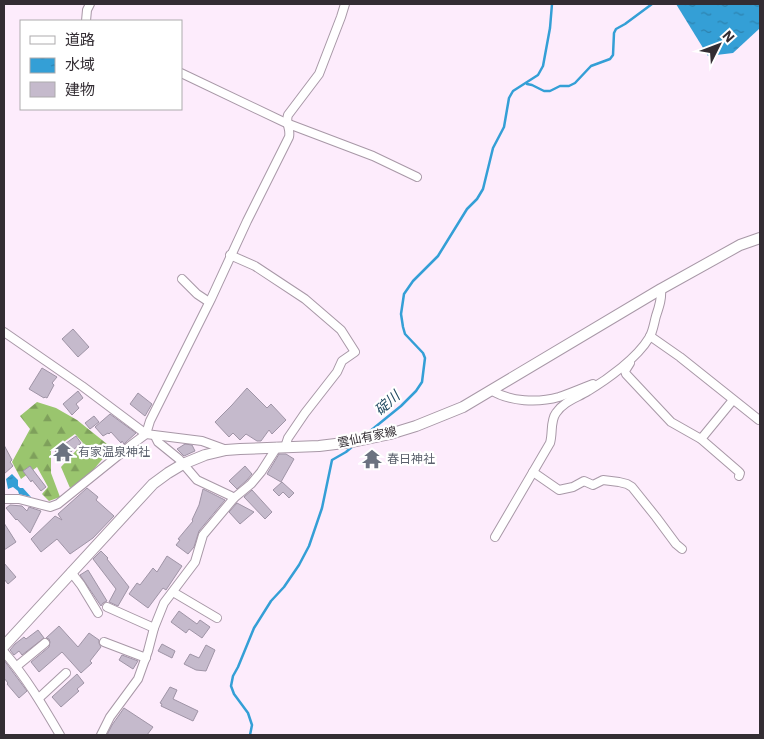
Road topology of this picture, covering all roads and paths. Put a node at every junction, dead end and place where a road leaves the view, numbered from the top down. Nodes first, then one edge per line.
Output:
1 (90, 4) edge
2 (345, 4) edge
3 (86, 20) edge
4 (182, 73) edge
5 (286, 123) junction
6 (417, 177) dead end
7 (760, 238) edge
8 (230, 255) junction
9 (182, 279) dead end
10 (661, 289) junction
11 (209, 302) junction
12 (4, 332) edge
13 (650, 336) junction
14 (634, 356) junction
15 (604, 380) junction
16 (491, 390) junction
17 (733, 400) junction
18 (759, 420) dead end
19 (146, 434) junction
20 (155, 436) junction
21 (701, 439) junction
22 (281, 448) junction
23 (226, 450) junction
24 (183, 464) junction
25 (533, 472) junction
26 (739, 476) dead end
27 (234, 498) junction
28 (4, 499) edge
29 (495, 537) dead end
30 (682, 549) dead end
31 (71, 572) junction
32 (173, 592) junction
33 (106, 607) dead end
34 (98, 613) dead end
35 (217, 618) dead end
36 (154, 628) junction
37 (104, 642) dead end
38 (45, 643) dead end
39 (4, 646) edge
40 (4, 652) edge
41 (146, 658) junction
42 (17, 666) junction
43 (66, 673) dead end
44 (39, 698) junction
45 (60, 735) edge
46 (101, 735) edge

1 - 3 street
2 - 5 street
4 - 5 street
5 - 6 street
5 - 8 street
7 - 10 main road, 雲仙有家線
8 - 11 street
8 - 22 street
9 - 11 street
10 - 13 street
10 - 16 main road, 雲仙有家線
11 - 19 street
12 - 19 street
13 - 14 street
13 - 17 street
14 - 15 street
14 - 21 street
15 - 16 street
15 - 25 street
16 - 22 main road, 雲仙有家線
17 - 18 street
17 - 21 street
19 - 20 street
19 - 28 street
20 - 23 street
20 - 24 street
21 - 26 street
22 - 23 main road, 雲仙有家線
22 - 27 street
23 - 24 main road, 雲仙有家線
24 - 27 street
24 - 31 main road, 雲仙有家線
25 - 29 street
25 - 30 street
27 - 32 street
31 - 34 street
31 - 39 main road, 雲仙有家線
32 - 35 street
32 - 36 street
33 - 36 street
36 - 41 street
37 - 41 street
38 - 42 street
40 - 42 street
41 - 46 street
42 - 44 street
43 - 44 street
44 - 45 street

